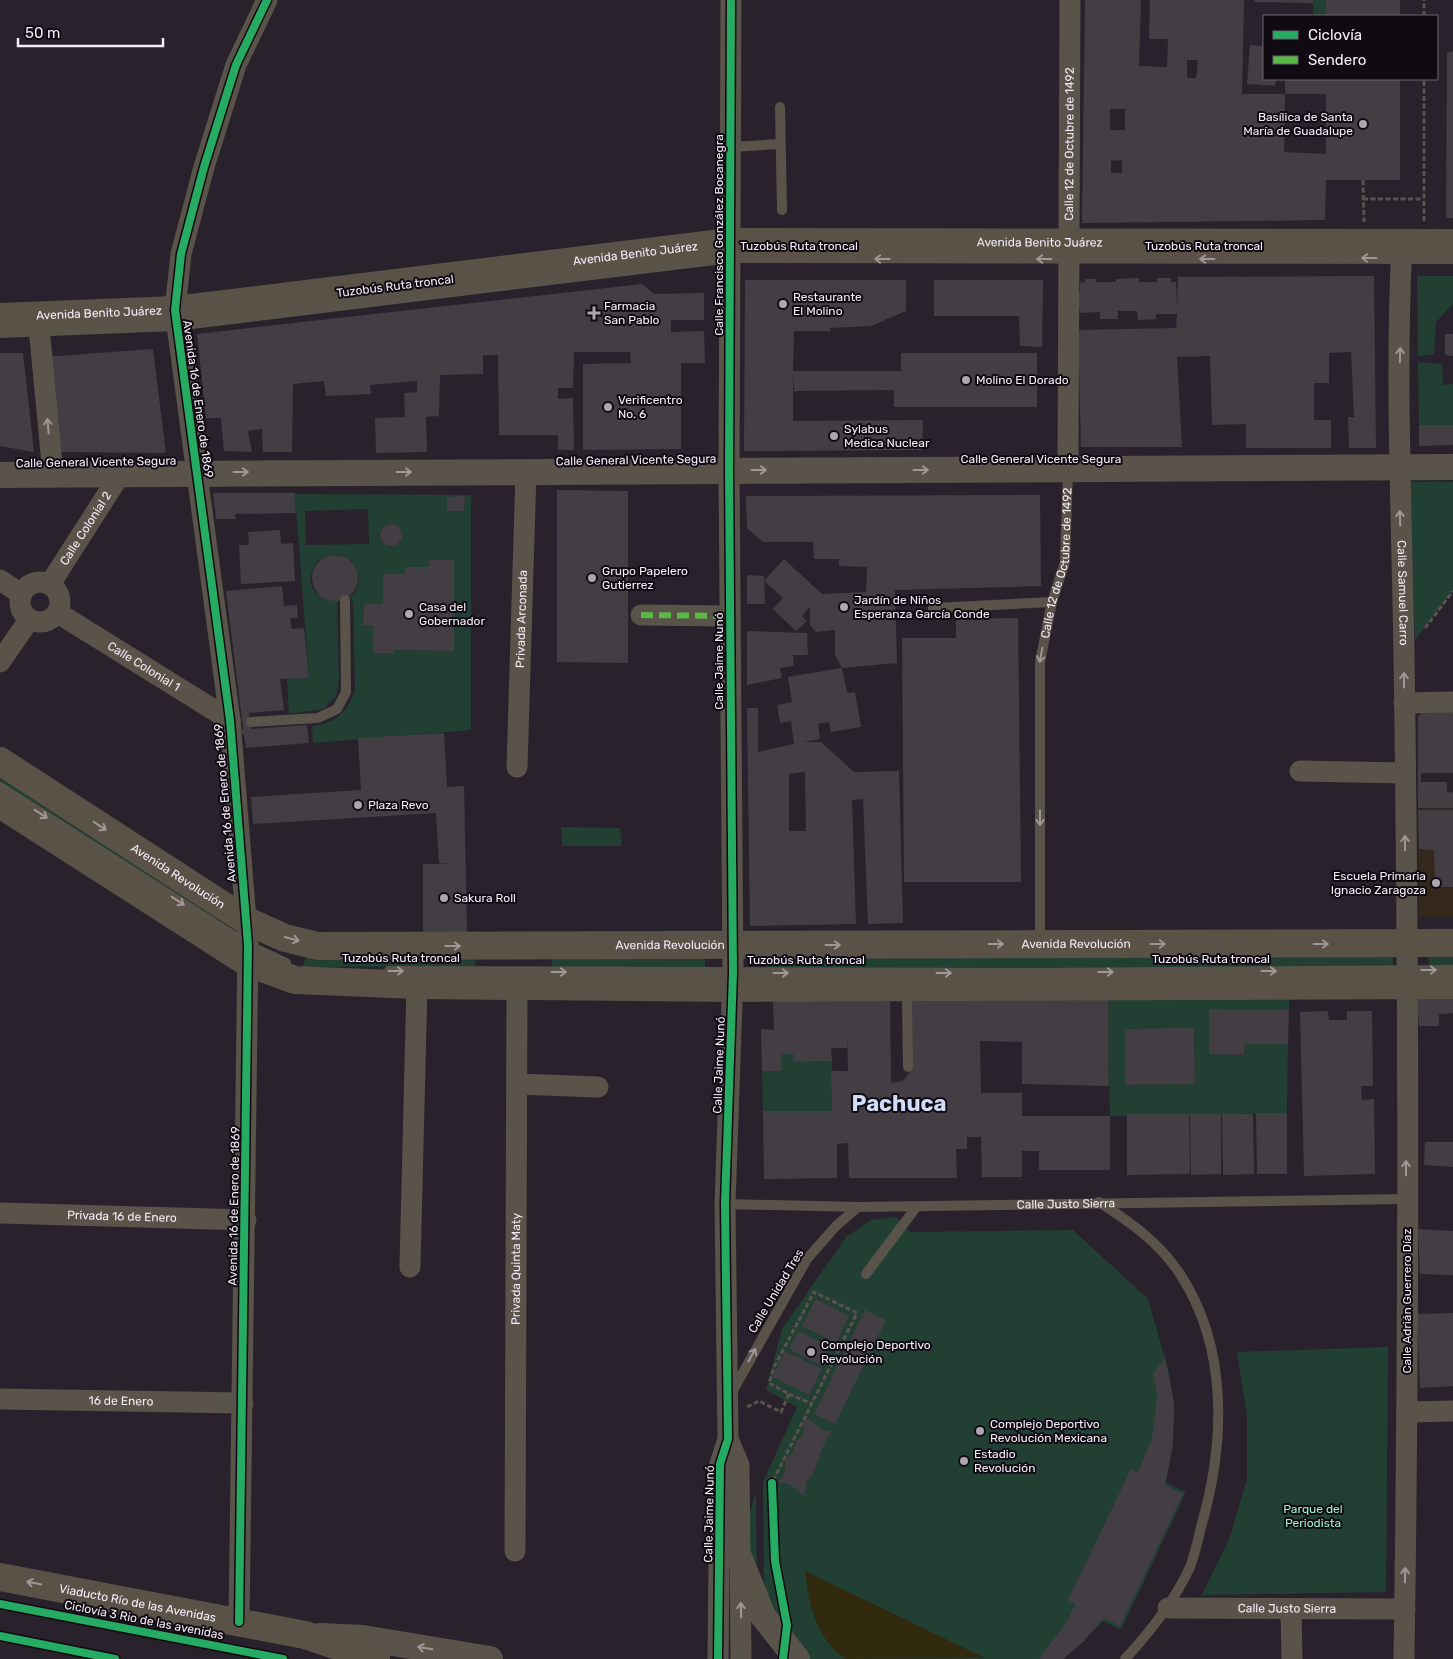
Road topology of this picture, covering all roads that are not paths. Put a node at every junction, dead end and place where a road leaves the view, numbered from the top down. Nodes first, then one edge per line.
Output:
1 (267, 0) edge
2 (731, 0) edge
3 (1070, 0) edge
4 (780, 107) dead end
5 (779, 144) junction
6 (731, 146) junction
7 (782, 210) dead end
8 (1453, 243) edge
9 (730, 250) junction
10 (1401, 250) junction
11 (1069, 251) junction
12 (1453, 259) edge
13 (0, 317) edge
14 (176, 318) junction
15 (39, 324) junction
16 (0, 334) edge
17 (1453, 467) edge
18 (1398, 468) junction
19 (729, 470) junction
20 (1068, 470) junction
21 (196, 472) junction
22 (526, 472) junction
23 (121, 473) junction
24 (0, 474) edge
25 (53, 475) junction
26 (0, 580) edge
27 (50, 584) junction
28 (21, 594) junction
29 (345, 600) dead end
30 (1052, 602) junction
31 (933, 608) dead end
32 (58, 613) junction
33 (641, 615) dead end
34 (730, 616) junction
35 (29, 620) junction
36 (0, 662) edge
37 (1453, 702) edge
38 (1404, 703) junction
39 (241, 721) junction
40 (0, 761) edge
41 (517, 767) dead end
42 (1300, 771) dead end
43 (1404, 773) junction
44 (0, 787) edge
45 (0, 804) edge
46 (248, 943) junction
47 (1453, 943) edge
48 (1040, 944) junction
49 (732, 946) junction
50 (1406, 966) junction
51 (320, 970) dead end
52 (378, 970) dead end
53 (1453, 970) edge
54 (733, 980) junction
55 (1453, 984) edge
56 (417, 985) junction
57 (517, 986) junction
58 (909, 988) junction
59 (908, 1066) dead end
60 (517, 1084) junction
61 (598, 1087) dead end
62 (1406, 1199) junction
63 (1099, 1202) junction
64 (725, 1204) junction
65 (917, 1206) junction
66 (858, 1207) junction
67 (0, 1213) edge
68 (246, 1220) junction
69 (410, 1266) dead end
70 (866, 1274) dead end
71 (0, 1399) edge
72 (243, 1403) junction
73 (728, 1407) junction
74 (1453, 1411) edge
75 (1408, 1412) junction
76 (728, 1439) junction
77 (516, 1551) dead end
78 (740, 1559) junction
79 (0, 1577) edge
80 (1168, 1608) junction
81 (1291, 1609) junction
82 (1405, 1609) junction
83 (240, 1622) junction
84 (305, 1635) junction
85 (376, 1659) edge
86 (490, 1659) edge
87 (718, 1659) edge
88 (741, 1659) edge
89 (797, 1659) edge
90 (1125, 1659) edge
91 (1292, 1659) edge
92 (1404, 1659) edge

1 - 14 street, Avenida 16 de Enero de 1869
2 - 6 street, Calle Francisco González Bocanegra
3 - 11 street, Calle 12 de Octubre de 1492
4 - 5 lane
5 - 6 lane
5 - 7 lane
6 - 9 street, Calle Francisco González Bocanegra
8 - 10 main road, Avenida Benito Juárez
11 -> 9 main road, Avenida Benito Juárez
9 - 14 main road, Avenida Benito Juárez
9 - 19 street, Calle Francisco González Bocanegra
10 -> 11 main road, Avenida Benito Juárez
10 - 12 lane
18 -> 10 street, Calle Samuel Carro
11 - 20 street, Calle 12 de Octubre de 1492
13 - 15 main road, Avenida Benito Juárez
14 - 15 main road, Avenida Benito Juárez
14 - 21 street, Avenida 16 de Enero de 1869
15 - 16 lane
25 -> 15 street
17 - 18 street, Calle General Vicente Segura
18 - 20 street, Calle General Vicente Segura
38 -> 18 street, Calle Samuel Carro
19 -> 20 street, Calle General Vicente Segura
19 - 22 street, Calle General Vicente Segura
19 - 34 street, Calle Jaime Nunó
20 - 30 lane, Calle 12 de Octubre de 1492
21 -> 22 street, Calle General Vicente Segura
21 - 23 street, Calle General Vicente Segura
21 - 39 street, Avenida 16 de Enero de 1869
22 - 41 street, Privada Arconada
23 - 25 street, Calle General Vicente Segura
23 - 27 street, Calle Colonial 2
24 - 25 street, Calle General Vicente Segura
26 - 28 street
27 - 28 street
27 - 32 street
28 - 35 street
29 - 39 lane
30 - 31 lane
30 -> 48 lane, Calle 12 de Octubre de 1492
32 - 35 street
32 - 39 street, Calle Colonial 1
33 - 34 street
34 - 49 street, Calle Jaime Nunó
35 - 36 street
37 - 38 street
38 - 43 street, Calle Samuel Carro
39 - 46 street, Avenida 16 de Enero de 1869
40 -> 46 main road, Avenida Revolución
42 - 43 street
50 -> 43 street, Calle Samuel Carro
44 -> 46 lane
45 - 46 main road, Avenida Revolución
46 -> 49 main road, Avenida Revolución
46 - 51 lane
46 - 56 main road, Avenida Revolución
46 - 68 street, Avenida 16 de Enero de 1869
47 - 50 main road, Avenida Revolución
49 -> 48 main road, Avenida Revolución
48 -> 50 main road, Avenida Revolución
49 - 54 street, Calle Jaime Nunó
50 -> 53 lane, Tuzobús Ruta troncal
54 -> 50 lane, Tuzobús Ruta troncal
50 - 55 main road, Avenida Revolución
50 - 58 main road, Avenida Revolución
62 -> 50 street, Calle Adrián Guerrero Díaz
52 -> 54 lane, Tuzobús Ruta troncal
54 - 57 main road, Avenida Revolución
54 - 58 main road, Avenida Revolución
54 - 64 street, Calle Jaime Nunó
56 - 57 main road, Avenida Revolución
56 - 69 street
57 - 60 street, Privada Quinta Maty
58 - 59 lane
60 - 61 street
60 - 77 street, Privada Quinta Maty
62 - 63 lane, Calle Justo Sierra
62 - 75 street, Calle Adrián Guerrero Díaz
63 - 65 lane, Calle Justo Sierra
63 - 80 lane
64 - 66 lane, Calle Justo Sierra
64 - 73 street, Calle Jaime Nunó
65 - 66 lane, Calle Justo Sierra
65 - 70 lane
73 -> 66 lane, Calle Unidad Tres
67 - 68 street, Privada 16 de Enero
68 - 72 street, Avenida 16 de Enero de 1869
71 - 72 street, 16 de Enero
72 - 83 street, Avenida 16 de Enero de 1869
73 - 76 street, Calle Jaime Nunó
74 - 75 street
82 -> 75 street, Calle Adrián Guerrero Díaz
76 - 78 street, Calle Jaime Nunó
76 - 87 street, Calle Jaime Nunó
88 -> 78 street, Calle Jaime Nunó
78 - 89 street
83 -> 79 main road, Viaducto Río de las Avenidas
80 - 81 street, Calle Justo Sierra
80 - 90 lane
81 - 82 street, Calle Justo Sierra
81 - 91 street
82 - 92 street, Calle Adrián Guerrero Díaz
83 - 84 main road, Viaducto Río de las Avenidas
84 - 85 main road, Viaducto Río de las Avenidas
86 -> 84 street, Viaducto Río de las Avenidas

